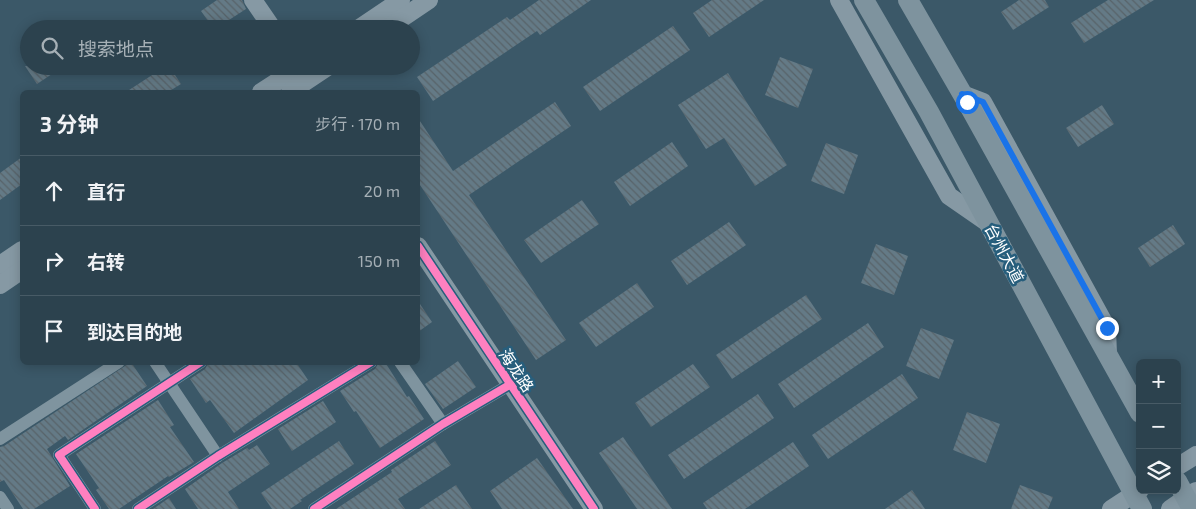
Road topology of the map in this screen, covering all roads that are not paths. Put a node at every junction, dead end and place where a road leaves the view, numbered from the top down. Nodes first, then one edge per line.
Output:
1 (253, 0) edge
2 (401, 0) edge
3 (429, 0) edge
4 (839, 0) edge
5 (864, 0) edge
6 (908, 0) edge
7 (267, 20) edge
8 (371, 20) edge
9 (399, 20) edge
10 (304, 75) edge
11 (266, 90) edge
12 (292, 90) edge
13 (988, 223) junction
14 (420, 249) edge
15 (20, 251) edge
16 (0, 265) edge
17 (20, 271) edge
18 (0, 285) edge
19 (114, 365) edge
20 (157, 365) edge
21 (197, 365) edge
22 (366, 365) edge
23 (402, 365) edge
24 (169, 384) junction
25 (511, 384) junction
26 (1136, 406) edge
27 (443, 424) junction
28 (0, 439) edge
29 (1196, 455) edge
30 (218, 456) junction
31 (1181, 464) edge
32 (1188, 495) edge
33 (0, 497) edge
34 (1138, 498) edge
35 (8, 509) edge
36 (95, 509) edge
37 (138, 509) edge
38 (314, 509) edge
39 (594, 509) edge
40 (1111, 509) edge
41 (1170, 509) edge

1 - 7 main road
2 - 8 main road
3 - 9 main road
4 - 13 main road
5 - 13 main road, 台州大道
6 - 26 main road
10 - 11 main road
10 - 12 main road
13 - 34 main road, 台州大道
14 - 25 main road, 海龙路
15 - 16 main road
17 - 18 main road
19 - 28 street
20 - 24 street
21 - 24 street
22 - 30 street
23 - 27 street
24 - 30 street
24 - 36 street
25 - 27 street
25 - 39 main road, 海龙路
27 - 38 street
29 - 31 main road
30 - 37 street
32 - 41 main road
33 - 35 street
34 - 40 main road

